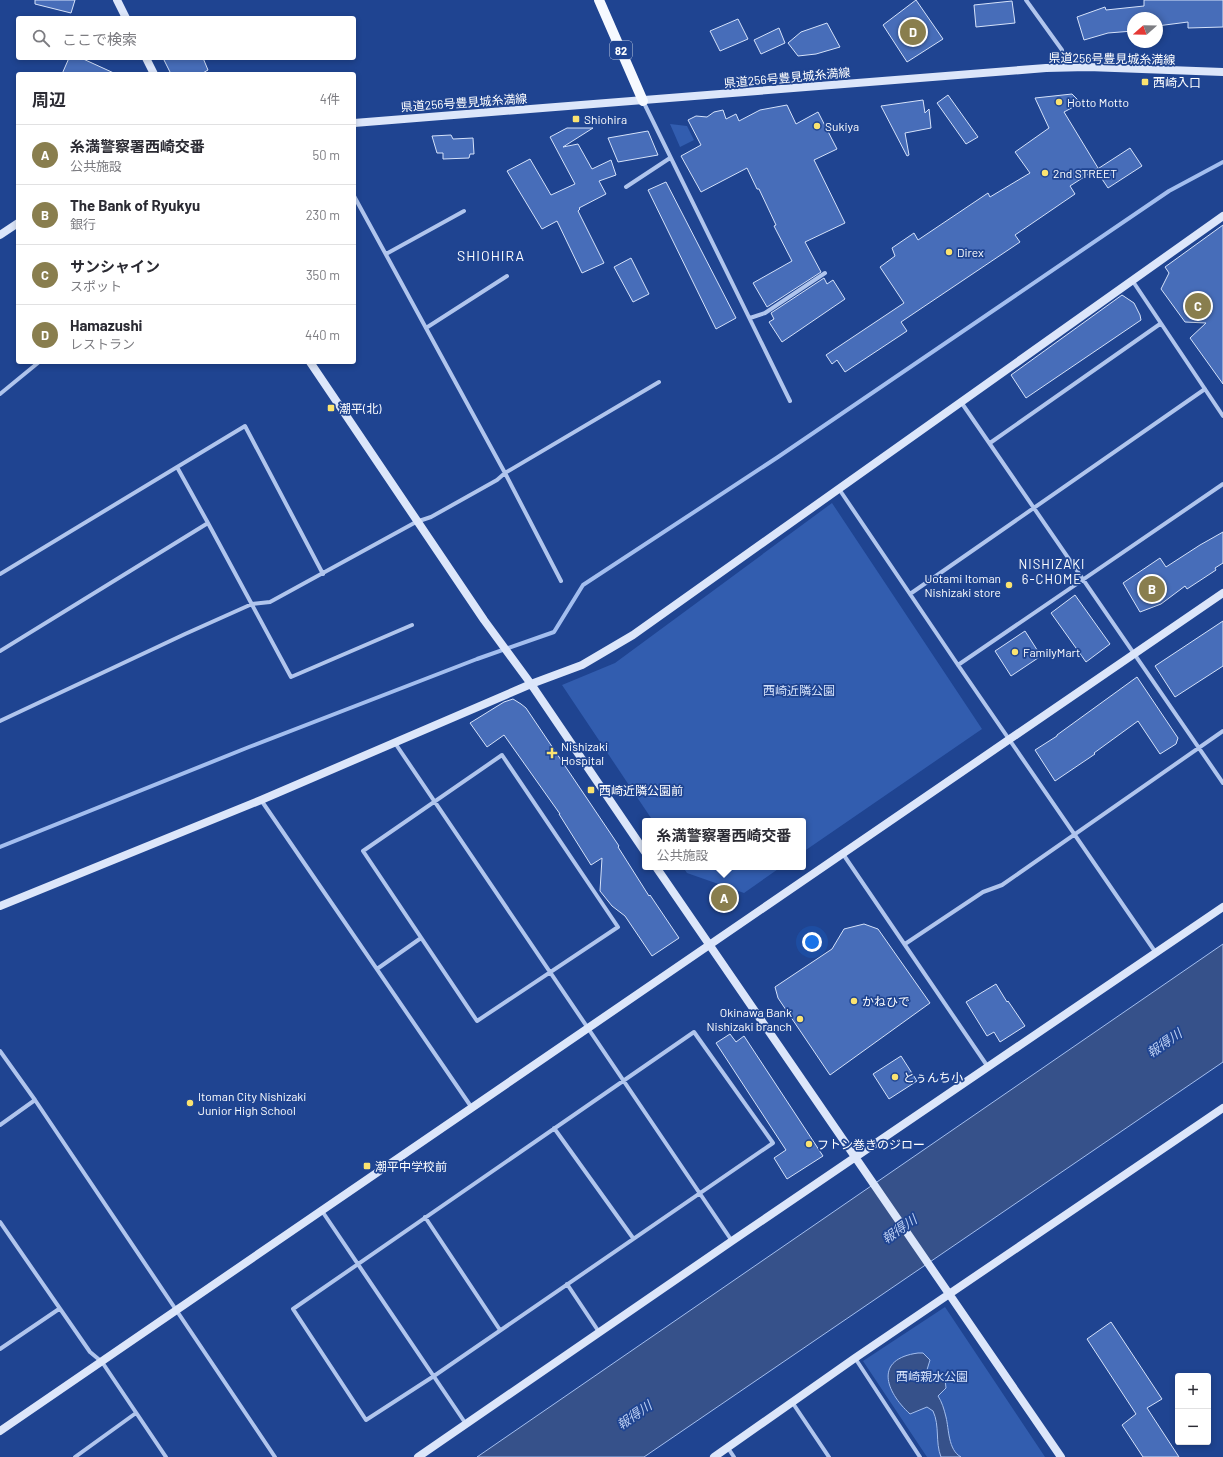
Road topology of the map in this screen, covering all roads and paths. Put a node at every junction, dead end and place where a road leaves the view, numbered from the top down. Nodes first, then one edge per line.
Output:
1 (117, 0) edge
2 (599, 0) edge
3 (1026, 0) edge
4 (125, 16) edge
5 (147, 60) edge
6 (1064, 67) junction
7 (153, 72) edge
8 (1223, 72) edge
9 (643, 101) junction
10 (356, 123) edge
11 (670, 158) junction
12 (626, 187) dead end
13 (356, 200) edge
14 (464, 211) dead end
15 (1223, 216) edge
16 (16, 224) edge
17 (0, 235) edge
18 (386, 254) junction
19 (826, 273) dead end
20 (507, 276) dead end
21 (1132, 280) junction
22 (750, 318) junction
23 (1160, 324) junction
24 (426, 328) junction
25 (37, 364) edge
26 (311, 364) edge
27 (659, 382) dead end
28 (1205, 389) junction
29 (0, 394) edge
30 (790, 401) dead end
31 (961, 402) junction
32 (1223, 416) edge
33 (990, 443) junction
34 (177, 467) junction
35 (505, 473) junction
36 (1223, 484) edge
37 (839, 488) junction
38 (1034, 508) junction
39 (416, 522) junction
40 (208, 523) junction
41 (0, 574) edge
42 (323, 574) junction
43 (1083, 579) junction
44 (561, 581) dead end
45 (1223, 593) edge
46 (910, 594) junction
47 (252, 604) junction
48 (412, 625) dead end
49 (0, 651) edge
50 (1134, 653) junction
51 (958, 665) junction
52 (531, 684) junction
53 (0, 721) edge
54 (1223, 731) edge
55 (1009, 739) junction
56 (395, 742) junction
57 (1199, 748) junction
58 (1223, 783) edge
59 (261, 800) junction
60 (435, 802) junction
61 (1075, 833) junction
62 (642, 848) edge
63 (843, 853) junction
64 (658, 870) edge
65 (0, 906) edge
66 (1223, 907) edge
67 (421, 938) junction
68 (905, 944) junction
69 (710, 946) junction
70 (1156, 953) junction
71 (377, 969) junction
72 (550, 972) junction
73 (589, 1028) junction
74 (0, 1051) edge
75 (988, 1067) junction
76 (623, 1080) junction
77 (35, 1100) junction
78 (472, 1108) junction
79 (1223, 1108) edge
80 (0, 1125) edge
81 (554, 1128) junction
82 (855, 1157) junction
83 (700, 1193) junction
84 (322, 1211) junction
85 (425, 1217) junction
86 (0, 1222) edge
87 (633, 1238) junction
88 (732, 1241) junction
89 (358, 1264) junction
90 (567, 1284) junction
91 (948, 1294) junction
92 (59, 1309) junction
93 (177, 1310) junction
94 (500, 1330) junction
95 (599, 1332) junction
96 (0, 1349) edge
97 (855, 1358) junction
98 (102, 1362) junction
99 (434, 1376) junction
100 (792, 1402) junction
101 (136, 1413) junction
102 (466, 1424) junction
103 (0, 1431) edge
104 (728, 1448) junction
105 (75, 1457) edge
106 (166, 1457) edge
107 (275, 1457) edge
108 (418, 1457) edge
109 (714, 1457) edge
110 (734, 1457) edge
111 (829, 1457) edge
112 (920, 1457) edge
113 (1061, 1457) edge

1 - 4 street
2 - 9 main road, 82
3 - 6 street
5 - 7 street
6 - 8 street, 県道256号豊見城糸満線
6 - 9 street, 県道256号豊見城糸満線
9 - 10 street, 県道256号豊見城糸満線
9 - 11 street
11 - 12 street
11 - 22 street
13 - 18 street
14 - 18 street
15 - 21 street
16 - 17 street
18 - 24 street
19 - 22 street
20 - 24 street
21 - 23 street
21 - 31 street
22 - 30 street
23 - 28 street
23 - 33 street
24 - 35 street
25 - 29 street
26 - 39 street
27 - 35 street
28 - 32 street
28 - 38 street
31 - 33 street
31 - 37 street
33 - 38 street
34 - 40 street
34 - 41 street
34 - 42 street
35 - 39 street
35 - 44 street
36 - 43 street
37 - 46 street
37 - 52 street
38 - 43 street
38 - 46 street
39 - 42 street
39 - 52 street
40 - 47 street
40 - 49 street
42 - 47 street
43 - 50 street
43 - 51 street
45 - 50 street
46 - 51 street
47 - 48 street
47 - 53 street
50 - 55 street
50 - 57 street
51 - 55 street
52 - 56 street
52 - 62 street
54 - 57 street
55 - 61 street
55 - 63 street
56 - 59 street
56 - 60 street
57 - 58 street
57 - 61 street
59 - 65 street
59 - 71 street
60 - 67 street
60 - 72 street
60 - 72 street
61 - 68 street
61 - 70 street
63 - 68 street
63 - 69 street
64 - 69 street
66 - 70 street
67 - 71 street
67 - 72 street
68 - 75 street
69 - 73 street
69 - 82 street
70 - 75 street
71 - 78 street
72 - 73 street
73 - 76 street
73 - 78 street
74 - 77 street
75 - 82 street
76 - 81 street
76 - 83 street
76 - 83 street
77 - 80 street
77 - 93 street
78 - 84 street
79 - 91 street
81 - 85 street
81 - 87 street
82 - 88 street
82 - 91 street
83 - 87 street
83 - 88 street
84 - 89 street
84 - 93 street
85 - 89 street
85 - 94 street
86 - 92 street
87 - 90 street
88 - 95 street
89 - 99 street
89 - 99 street
90 - 94 street
90 - 95 street
91 - 97 street
91 - 113 street
92 - 96 street
92 - 98 street
93 - 98 street
93 - 107 street
94 - 99 street
95 - 102 street
97 - 100 street
97 - 112 street
98 - 101 street
98 - 103 street
99 - 102 street
100 - 104 street
100 - 111 street
101 - 105 street
101 - 106 street
102 - 108 street
104 - 109 street
104 - 110 street

